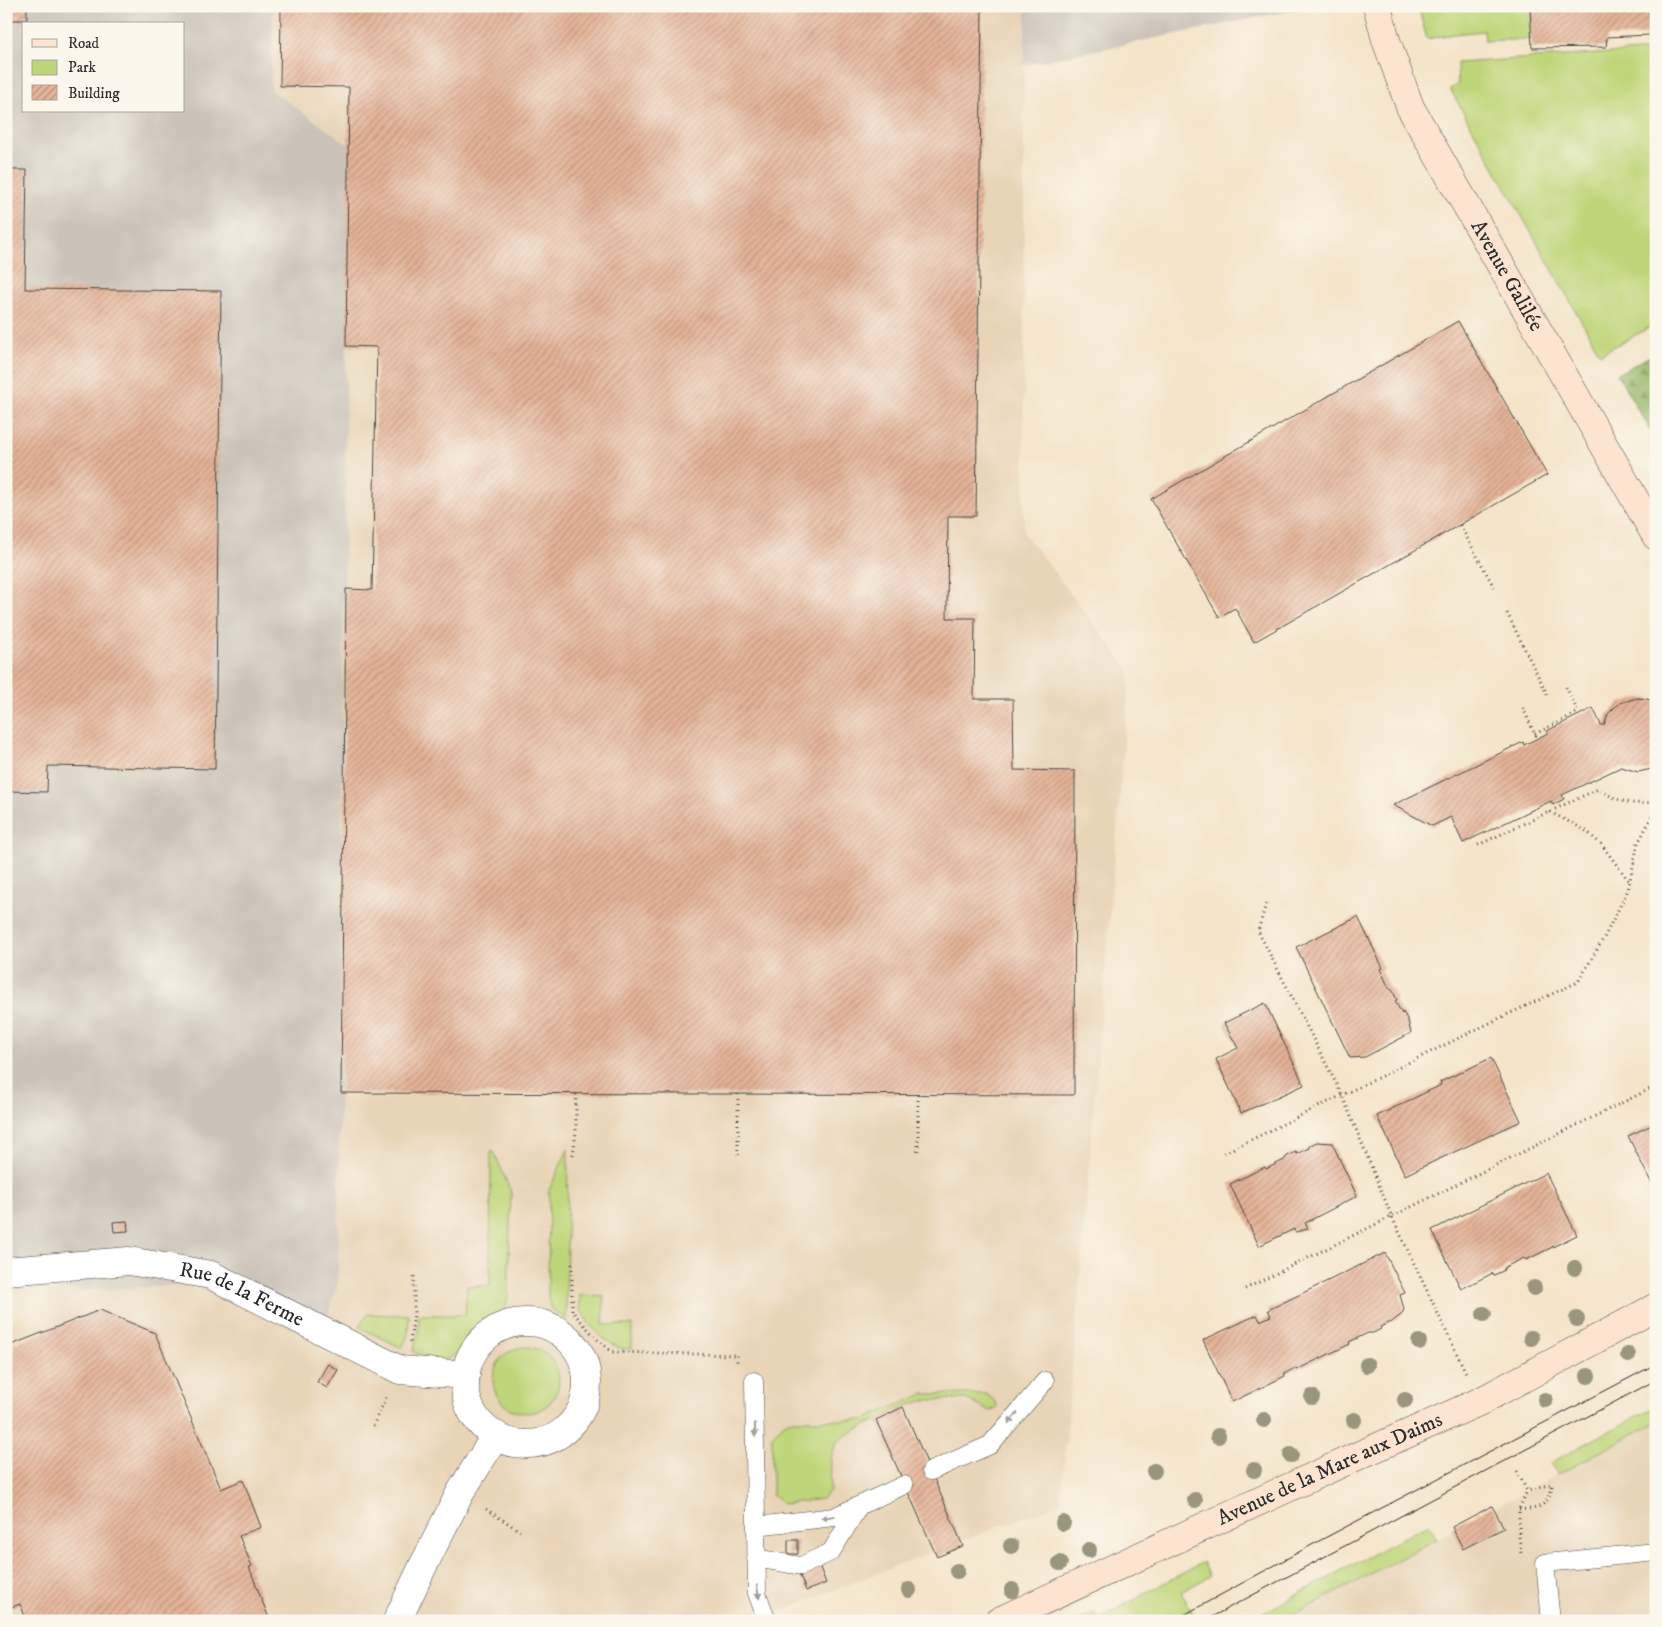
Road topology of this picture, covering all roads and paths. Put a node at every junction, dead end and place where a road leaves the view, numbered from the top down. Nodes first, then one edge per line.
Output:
1 (1377, 6) edge
2 (1460, 525) dead end
3 (1656, 536) edge
4 (1495, 589) dead end
5 (1507, 613) dead end
6 (1566, 687) dead end
7 (1548, 696) dead end
8 (1523, 708) dead end
9 (1534, 734) junction
10 (1537, 739) dead end
11 (1656, 801) edge
12 (1656, 809) edge
13 (1550, 812) junction
14 (1478, 845) dead end
15 (1629, 882) junction
16 (1266, 904) dead end
17 (1656, 1086) edge
18 (576, 1094) dead end
19 (738, 1094) dead end
20 (918, 1094) dead end
21 (1342, 1095) junction
22 (1224, 1153) dead end
23 (574, 1155) dead end
24 (918, 1155) dead end
25 (738, 1158) dead end
26 (1392, 1217) junction
27 (572, 1264) dead end
28 (6, 1271) edge
29 (1245, 1289) dead end
30 (1656, 1307) edge
31 (737, 1364) dead end
32 (466, 1375) junction
33 (754, 1381) dead end
34 (1045, 1381) dead end
35 (1471, 1382) dead end
36 (496, 1435) junction
37 (931, 1471) dead end
38 (1516, 1471) dead end
39 (904, 1484) dead end
40 (1527, 1491) junction
41 (859, 1506) junction
42 (756, 1526) junction
43 (1656, 1552) edge
44 (756, 1558) junction
45 (397, 1621) edge
46 (767, 1621) edge
47 (999, 1621) edge
48 (1551, 1621) edge

1 - 3 street, Avenue Galilée
2 - 4 path
5 - 7 path
6 - 9 path
8 - 9 path
9 - 10 path
11 - 13 path
12 - 15 path
13 - 14 path
13 - 15 path
15 - 21 path
16 - 21 path
17 - 26 path
18 - 23 path
19 - 25 path
20 - 24 path
21 - 22 path
21 - 26 path
26 - 29 path
26 - 35 path
27 - 31 path
28 - 32 street, Rue de la Ferme
30 - 47 street, Avenue de la Mare aux Daims
32 - 36 street
32 - 36 street
33 -> 42 lane
34 -> 37 lane
36 - 45 street
38 - 40 path
39 - 41 lane
40 - 40 path
41 -> 42 lane
41 - 44 lane
42 - 44 lane
43 - 48 lane
44 -> 46 lane

